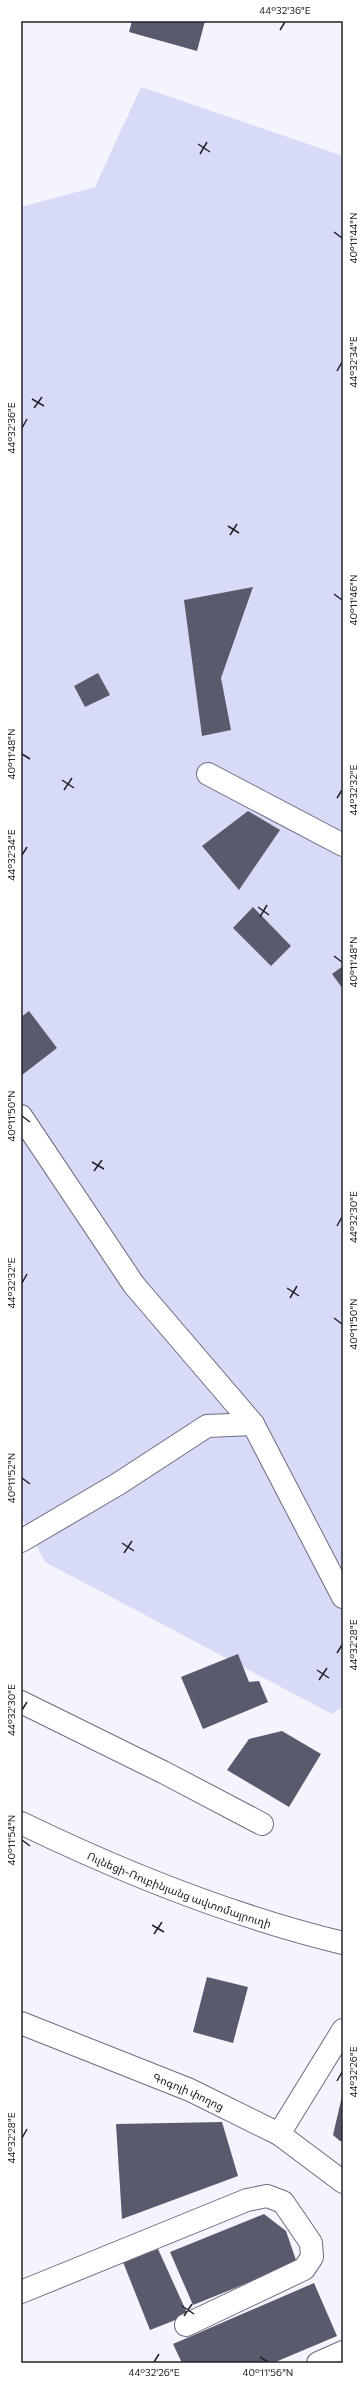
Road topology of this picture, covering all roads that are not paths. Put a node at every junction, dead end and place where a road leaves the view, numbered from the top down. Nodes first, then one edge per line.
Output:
1 (208, 774) dead end
2 (343, 845) edge
3 (21, 1116) edge
4 (253, 1424) junction
5 (21, 1541) edge
6 (343, 1597) edge
7 (21, 1702) edge
8 (21, 1823) edge
9 (262, 1824) dead end
10 (343, 1943) edge
11 (21, 2023) edge
12 (343, 2030) edge
13 (279, 2134) junction
14 (343, 2182) edge
15 (21, 2292) edge
16 (186, 2325) dead end
17 (343, 2352) edge
18 (318, 2363) edge

1 - 2 street
3 - 4 street
4 - 5 street
4 - 6 street
7 - 9 street
8 - 10 street, Ուլնեցի-Ռուբինյանց ավտոմայրուղի
11 - 13 street, Գոգոլի փողոց
12 - 13 street
13 - 14 street, Գոգոլի փողոց
15 - 16 street
17 - 18 street

